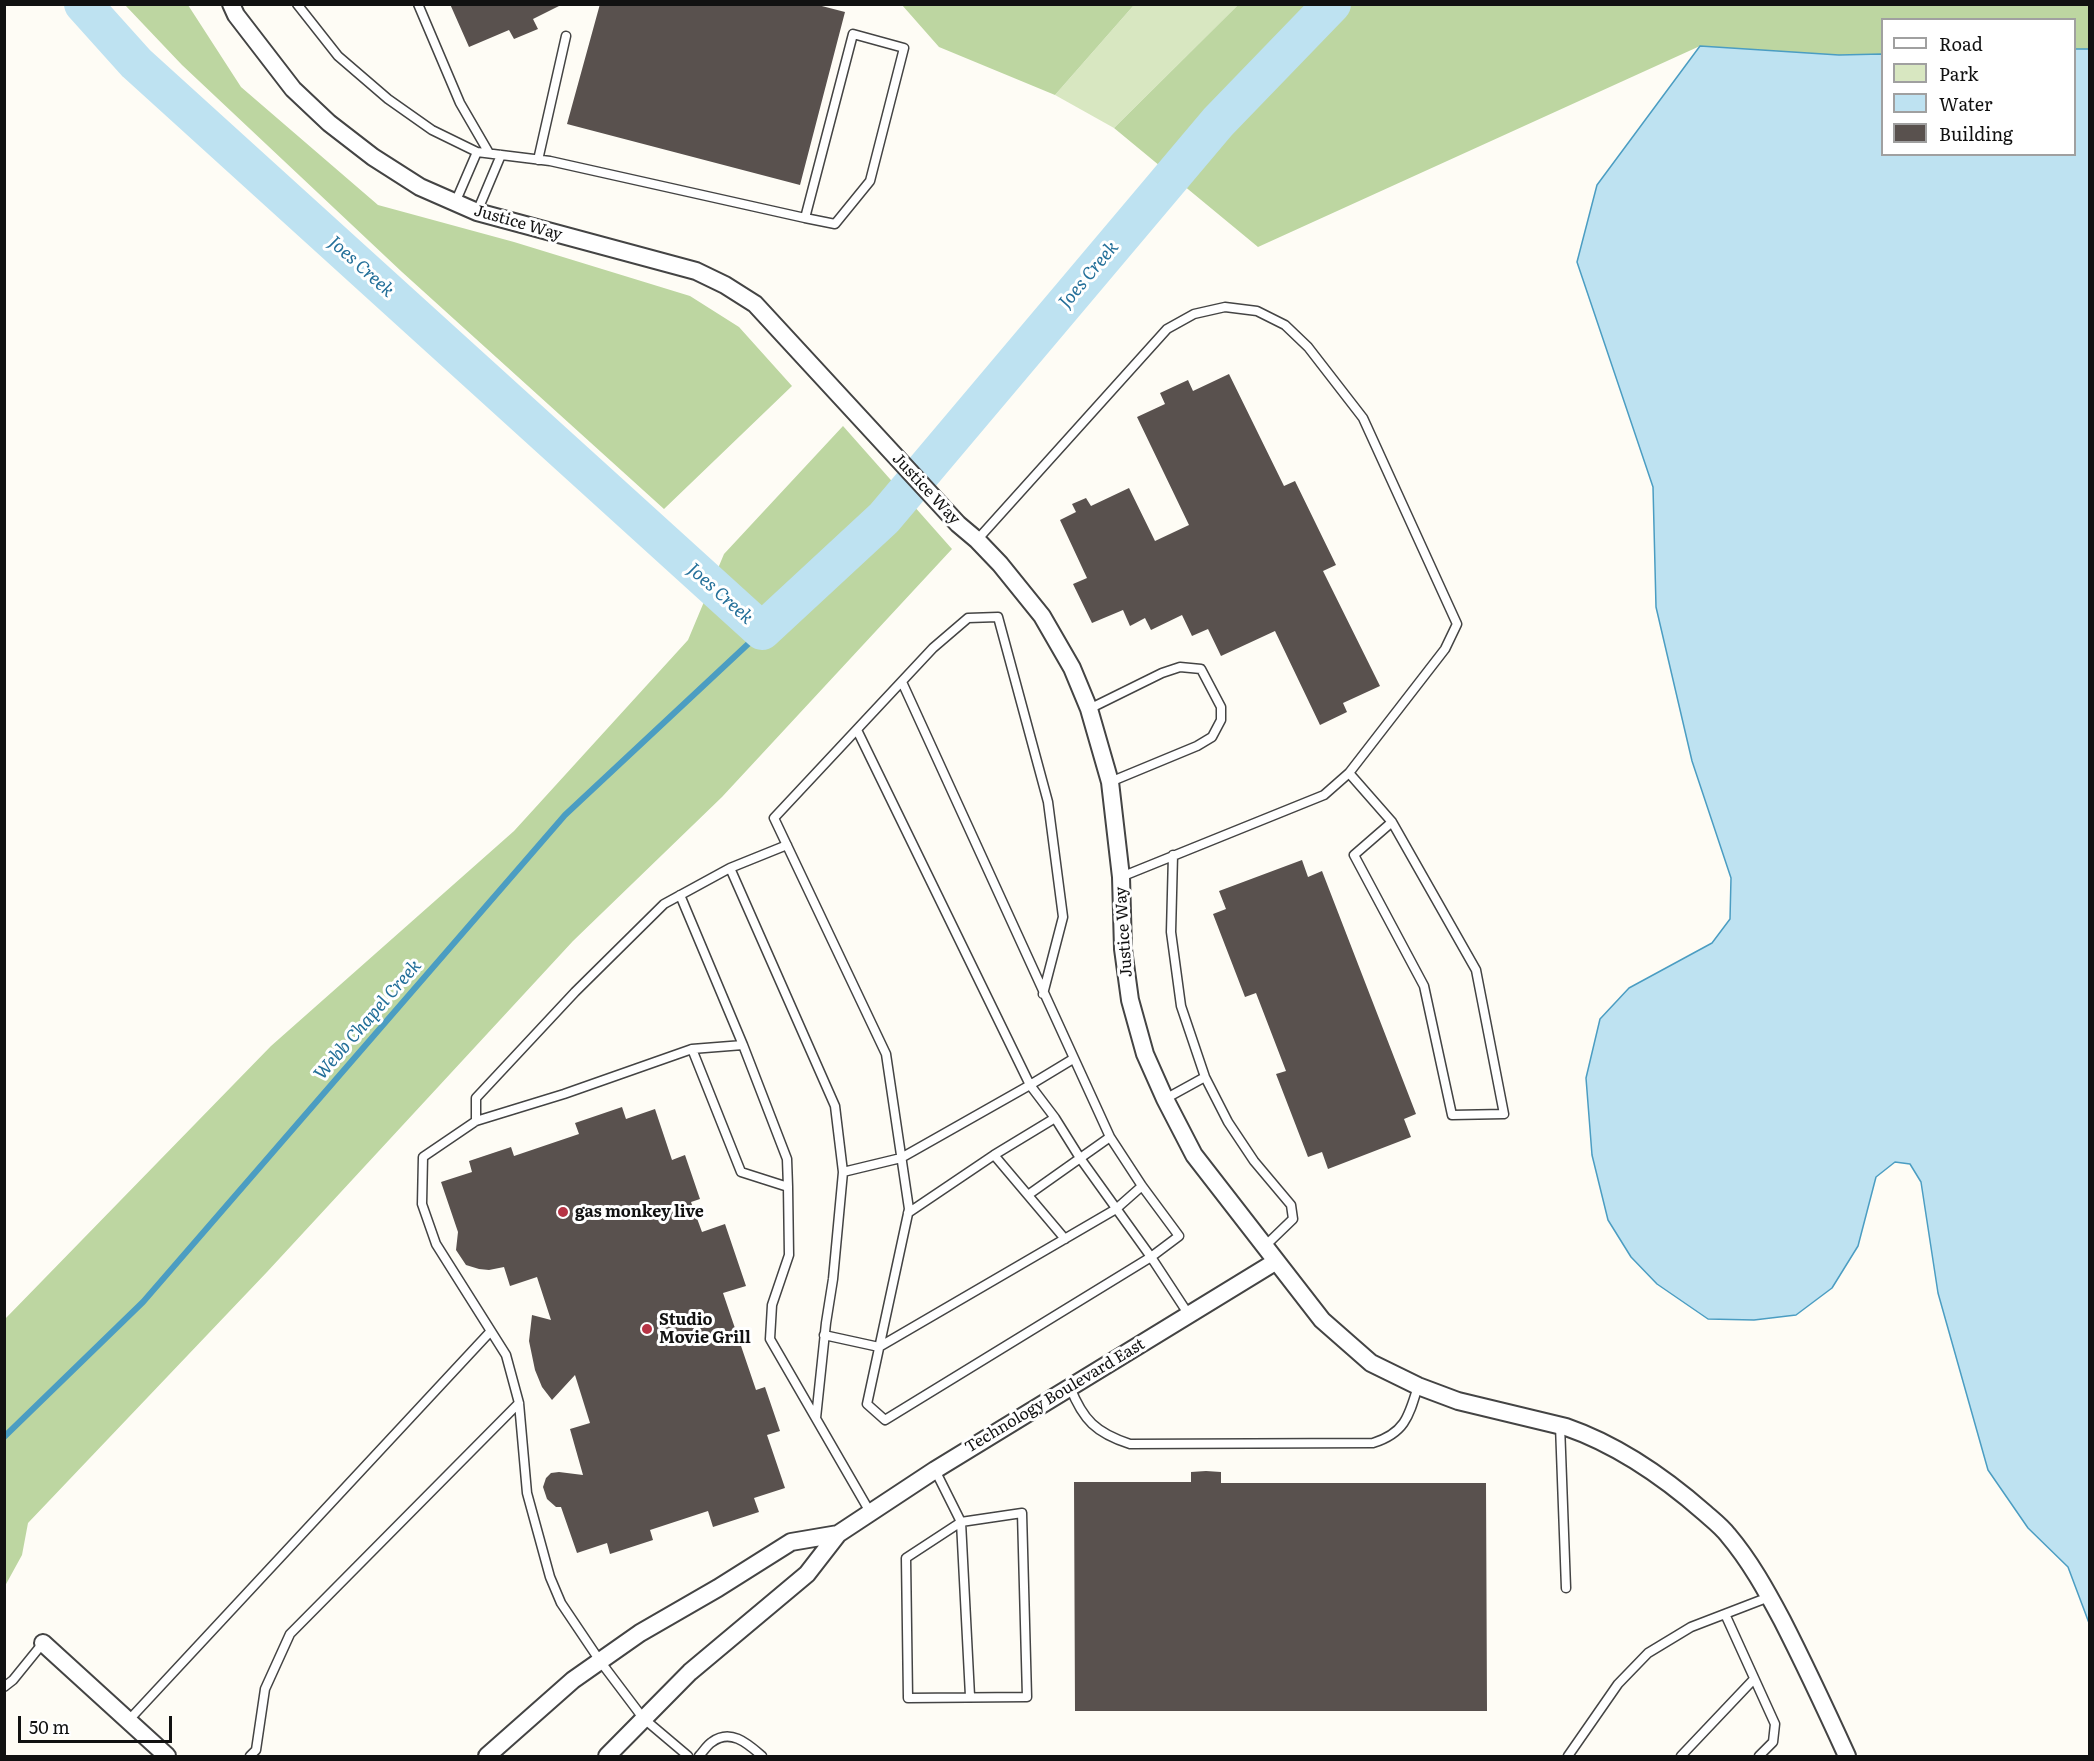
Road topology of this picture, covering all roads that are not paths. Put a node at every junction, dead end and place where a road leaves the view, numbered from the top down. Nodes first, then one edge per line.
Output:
1 (231, 4) edge
2 (297, 4) edge
3 (418, 4) edge
4 (566, 36) dead end
5 (477, 152) junction
6 (489, 153) junction
7 (501, 154) junction
8 (538, 159) junction
9 (455, 204) junction
10 (477, 212) junction
11 (805, 218) junction
12 (977, 540) junction
13 (902, 682) junction
14 (1089, 709) junction
15 (857, 730) junction
16 (1349, 773) junction
17 (1110, 782) junction
18 (1392, 822) junction
19 (787, 845) junction
20 (1173, 855) junction
21 (730, 868) junction
22 (1120, 877) junction
23 (680, 895) junction
24 (1043, 994) junction
25 (743, 1045) junction
26 (692, 1048) junction
27 (1073, 1059) junction
28 (1205, 1077) junction
29 (1030, 1085) junction
30 (1165, 1099) junction
31 (1055, 1118) junction
32 (476, 1121) junction
33 (1110, 1137) junction
34 (994, 1155) junction
35 (901, 1158) junction
36 (1080, 1158) junction
37 (843, 1172) junction
38 (1142, 1186) junction
39 (788, 1187) junction
40 (1028, 1195) junction
41 (1116, 1209) junction
42 (908, 1213) junction
43 (1065, 1239) junction
44 (1264, 1247) junction
45 (1151, 1257) junction
46 (1275, 1262) junction
47 (1189, 1315) junction
48 (490, 1332) junction
49 (824, 1335) junction
50 (879, 1347) junction
51 (1418, 1386) junction
52 (1070, 1387) junction
53 (519, 1403) junction
54 (816, 1419) junction
55 (1560, 1425) junction
56 (935, 1470) junction
57 (870, 1512) junction
58 (961, 1522) junction
59 (838, 1534) junction
60 (1566, 1588) dead end
61 (1769, 1597) junction
62 (1725, 1614) junction
63 (43, 1643) joint
64 (600, 1661) junction
65 (1754, 1679) junction
66 (4, 1687) edge
67 (970, 1696) junction
68 (643, 1718) junction
69 (128, 1721) junction
70 (167, 1756) edge
71 (250, 1756) edge
72 (487, 1756) edge
73 (606, 1756) edge
74 (688, 1756) edge
75 (699, 1756) edge
76 (762, 1756) edge
77 (1568, 1756) edge
78 (1681, 1756) edge
79 (1759, 1756) edge
80 (1847, 1756) edge

1 - 9 street, Justice Way
2 - 5 lane
3 - 6 lane
4 - 8 lane
5 - 6 lane
5 - 9 lane
6 - 7 lane
7 - 8 lane
7 - 10 lane
8 - 11 lane
9 - 10 street, Justice Way
10 - 12 street, Justice Way
11 - 11 lane
12 - 14 street, Justice Way
12 - 16 lane
13 - 15 lane
13 - 24 lane
13 - 24 lane
14 - 17 street, Justice Way
14 - 17 lane
15 - 19 lane
15 - 29 lane
16 - 18 lane
16 - 20 lane
17 - 22 street, Justice Way
18 - 18 lane
19 - 21 lane
19 - 35 lane
20 - 22 lane
20 - 28 lane
21 - 23 lane
21 - 37 lane
22 - 30 street, Justice Way
23 - 25 lane
23 - 32 lane
24 - 27 lane
25 - 26 lane
25 - 39 lane
26 - 32 lane
26 - 39 lane
27 - 29 lane
27 - 33 lane
28 - 30 lane
28 - 44 lane
29 - 31 lane
29 - 35 lane
30 - 44 street, Justice Way
31 - 34 lane
31 - 36 lane
32 - 48 lane
33 - 36 lane
33 - 38 lane
34 - 40 lane
34 - 42 lane
35 - 37 lane
35 - 42 lane
36 - 40 lane
36 - 41 lane
37 - 49 lane
38 - 41 lane
38 - 45 lane
39 - 54 lane
40 - 43 lane
41 - 43 lane
41 - 45 lane
42 - 50 lane
43 - 50 lane
44 - 46 street, Justice Way
45 - 47 lane
45 - 50 lane
46 - 47 street, Technology Boulevard East
46 - 51 street, Justice Way
47 - 52 street, Technology Boulevard East
48 - 53 lane
48 - 69 lane
49 - 50 lane
49 - 54 lane
51 - 52 lane
51 - 55 street, Justice Way
52 - 56 street, Technology Boulevard East
53 - 64 lane
53 - 71 lane
54 - 57 lane
55 - 60 lane
55 - 61 street, Justice Way
56 - 57 street, Technology Boulevard East
56 - 58 lane
57 - 59 street, Technology Boulevard East
58 - 67 lane
58 - 67 lane
58 - 67 lane
59 - 64 street, Technology Boulevard East
59 - 68 street, Technology Boulevard East
61 - 62 lane
61 - 80 street, Justice Way
62 - 65 lane
62 - 77 lane
63 - 66 lane
63 - 69 street
64 - 68 lane
64 - 72 street, Technology Boulevard East
65 - 78 lane
65 - 79 lane
68 - 73 street, Technology Boulevard East
68 - 74 lane
69 - 70 street
75 - 76 lane

